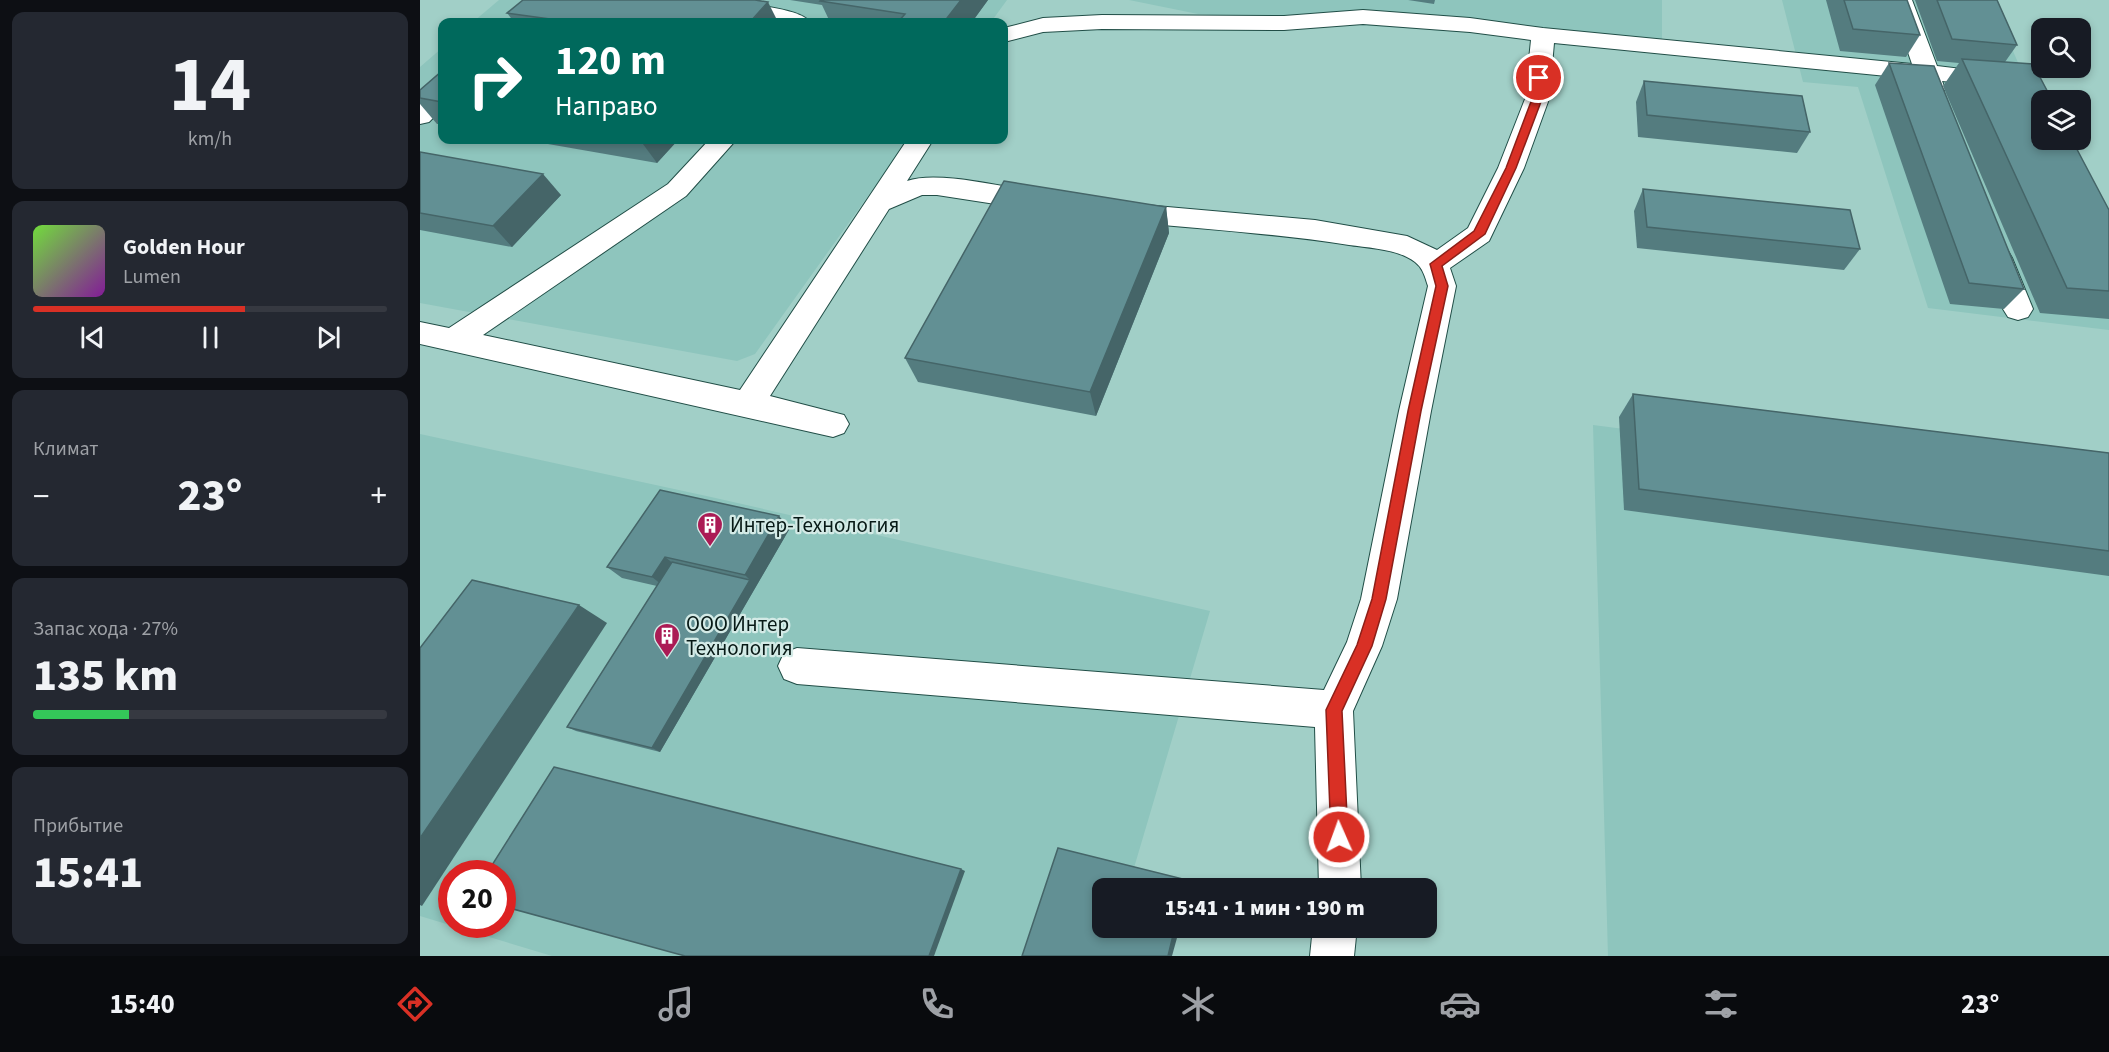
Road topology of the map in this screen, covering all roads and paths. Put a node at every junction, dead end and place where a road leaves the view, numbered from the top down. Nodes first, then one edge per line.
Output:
1 (674, 0) edge
2 (1902, 0) edge
3 (1366, 9) edge
4 (1460, 12) edge
5 (786, 18) edge
6 (1008, 34) edge
7 (1543, 35) junction
8 (1926, 72) junction
9 (2011, 76) edge
10 (438, 100) edge
11 (1943, 115) edge
12 (420, 116) edge
13 (719, 144) edge
14 (917, 144) edge
15 (880, 202) junction
16 (1989, 234) edge
17 (1435, 264) junction
18 (2018, 309) edge
19 (420, 333) edge
20 (453, 340) junction
21 (748, 404) junction
22 (833, 424) dead end
23 (798, 666) dead end
24 (1334, 710) junction
25 (1340, 878) edge
26 (1334, 938) edge
27 (1332, 956) edge

1 - 5 lane
2 - 8 lane
3 - 4 lane
3 - 6 lane
4 - 7 lane
7 - 8 lane
7 - 17 lane
8 - 9 lane
8 - 11 lane
10 - 12 lane
13 - 20 lane
14 - 15 lane
15 - 17 lane
15 - 21 lane
16 - 18 lane
17 - 24 lane
19 - 20 lane
20 - 21 lane
21 - 22 lane
23 - 24 lane
24 - 25 lane
26 - 27 lane

